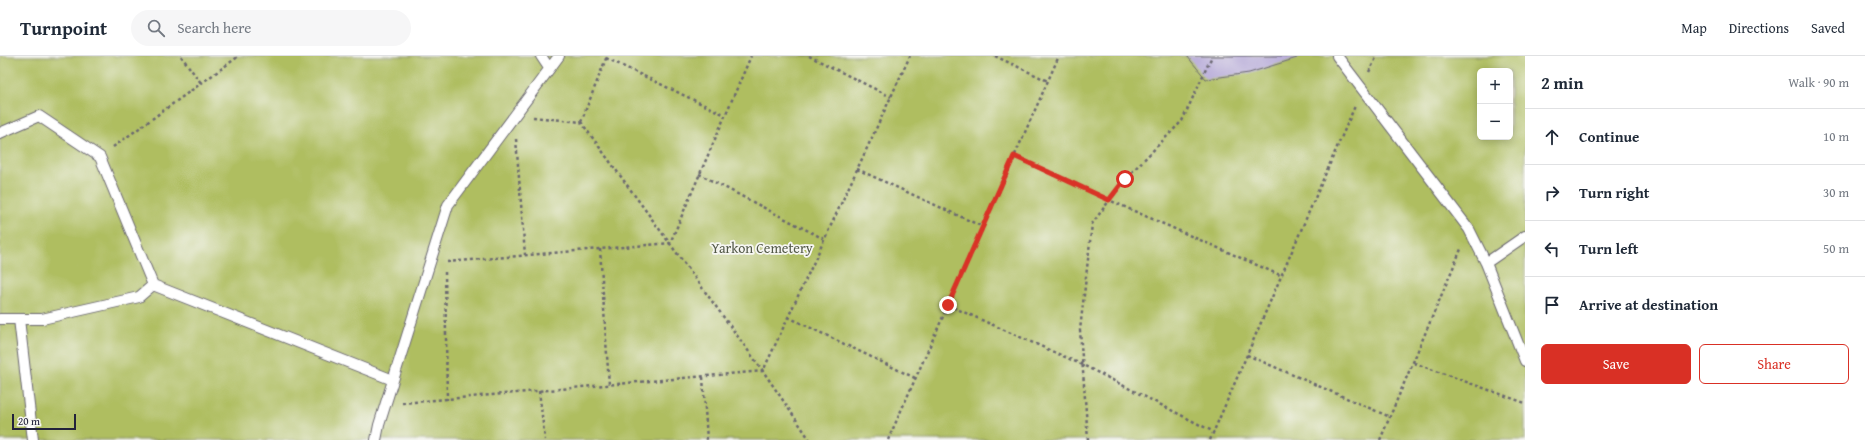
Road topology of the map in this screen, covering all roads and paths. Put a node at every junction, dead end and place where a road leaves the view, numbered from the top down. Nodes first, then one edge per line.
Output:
1 (181, 56) edge
2 (238, 56) edge
3 (540, 56) edge
4 (559, 56) edge
5 (751, 56) edge
6 (809, 56) edge
7 (910, 56) edge
8 (995, 56) edge
9 (1059, 56) edge
10 (1212, 56) edge
11 (1337, 56) edge
12 (1377, 56) edge
13 (606, 57) edge
14 (549, 68) junction
15 (1048, 81) junction
16 (201, 83) junction
17 (1362, 87) junction
18 (891, 97) junction
19 (725, 115) junction
20 (514, 116) junction
21 (581, 122) junction
22 (0, 133) edge
23 (100, 156) junction
24 (1014, 156) junction
25 (857, 168) junction
26 (699, 174) junction
27 (1109, 200) junction
28 (983, 227) junction
29 (1469, 229) junction
30 (1525, 236) edge
31 (824, 239) junction
32 (670, 243) junction
33 (600, 249) junction
34 (525, 255) junction
35 (444, 262) junction
36 (430, 263) junction
37 (1486, 263) junction
38 (1282, 276) junction
39 (153, 285) junction
40 (948, 305) junction
41 (788, 317) junction
42 (0, 319) edge
43 (19, 319) junction
44 (1247, 355) junction
45 (1525, 361) edge
46 (1414, 363) junction
47 (1082, 365) junction
48 (763, 371) junction
49 (703, 376) junction
50 (916, 378) junction
51 (393, 380) junction
52 (609, 385) junction
53 (539, 391) junction
54 (447, 400) junction
55 (1525, 403) edge
56 (385, 405) junction
57 (1390, 417) junction
58 (1214, 432) junction
59 (32, 440) edge
60 (376, 440) edge
61 (545, 440) edge
62 (707, 440) edge
63 (810, 440) edge
64 (888, 440) edge
65 (1088, 440) edge
66 (1210, 440) edge
67 (1380, 440) edge

1 - 16 path
2 - 16 path
3 - 14 lane
4 - 14 lane
5 - 19 path
6 - 18 path
7 - 18 path
8 - 15 path
9 - 15 path
10 - 27 path
11 - 17 lane
12 - 17 path
13 - 19 path
13 - 21 path
14 - 20 lane
15 - 24 path
16 - 23 path
17 - 29 lane
17 - 38 path
18 - 25 path
19 - 26 path
20 - 21 path
20 - 34 path
20 - 36 lane
21 - 32 path
22 - 23 lane
23 - 39 lane
24 - 27 path
24 - 28 path
25 - 28 path
25 - 31 path
26 - 31 path
26 - 32 path
27 - 38 path
27 - 47 path
28 - 40 path
29 - 37 lane
29 - 46 path
30 - 37 lane
31 - 41 path
32 - 33 path
32 - 48 path
33 - 34 path
33 - 52 path
34 - 35 path
35 - 36 path
35 - 54 path
36 - 51 lane
37 - 45 lane
38 - 44 path
39 - 43 lane
39 - 51 lane
40 - 47 path
40 - 50 path
41 - 48 path
41 - 50 path
42 - 43 lane
43 - 59 lane
44 - 57 path
44 - 58 path
46 - 55 path
46 - 57 path
47 - 58 path
47 - 65 path
48 - 49 path
48 - 63 path
49 - 52 path
49 - 62 path
50 - 64 path
51 - 56 lane
52 - 53 path
53 - 54 path
53 - 61 path
54 - 56 path
56 - 60 lane
57 - 67 path
58 - 66 path

